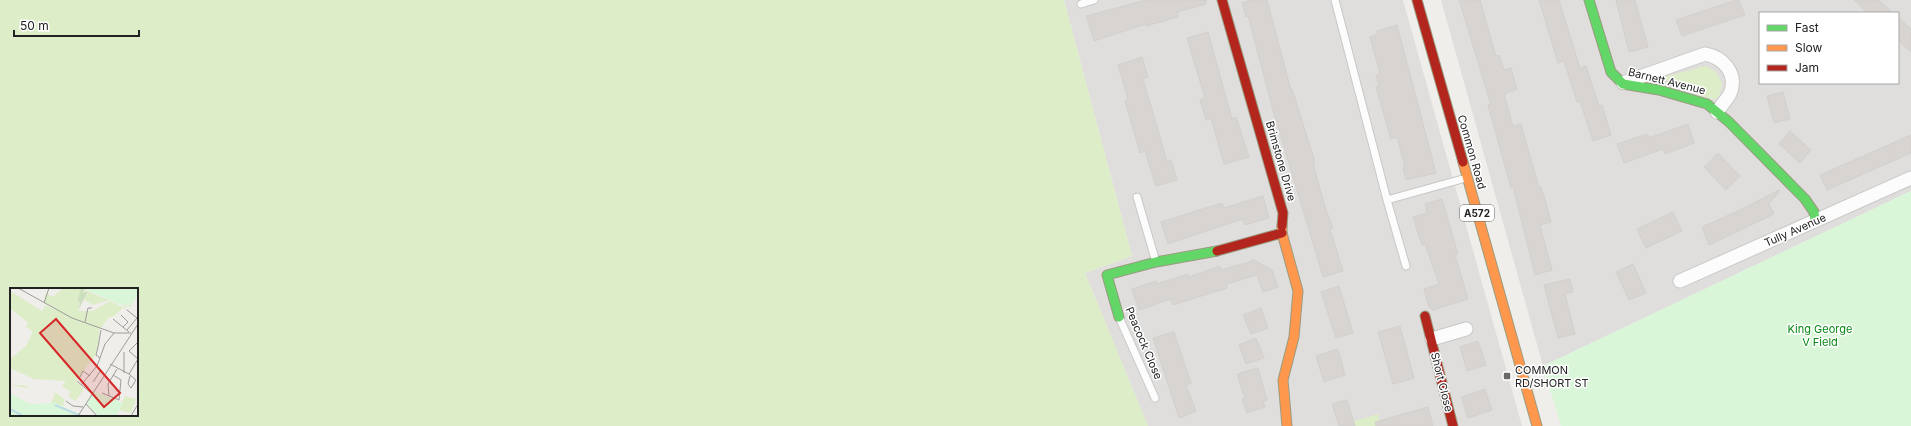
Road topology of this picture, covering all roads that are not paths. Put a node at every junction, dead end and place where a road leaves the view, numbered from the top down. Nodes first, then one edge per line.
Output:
1 (1094, 0) edge
2 (1222, 0) edge
3 (1335, 0) edge
4 (1416, 0) edge
5 (1589, 0) edge
6 (1081, 4) dead end
7 (1623, 84) junction
8 (1717, 112) junction
9 (1467, 178) junction
10 (1911, 178) edge
11 (1138, 197) dead end
12 (1387, 200) junction
13 (1815, 221) junction
14 (1282, 233) junction
15 (1156, 262) junction
16 (1406, 266) dead end
17 (1680, 281) dead end
18 (1425, 316) dead end
19 (1119, 317) joint
20 (1466, 329) dead end
21 (1432, 339) junction
22 (1154, 398) dead end
23 (1287, 426) edge
24 (1453, 426) edge
25 (1537, 426) edge

1 - 6 lane
2 - 14 street, Brimstone Drive
3 - 12 lane
4 - 9 street, Common Road / A572
5 - 7 street, Barnett Avenue
7 - 8 street, Barnett Avenue
7 - 8 street
8 - 13 street, Barnett Avenue
9 - 12 lane
9 - 25 street, Common Road / A572
10 - 13 street, Tully Avenue
11 - 15 lane
12 - 16 lane
13 - 17 street, Tully Avenue
14 - 15 street, Peacock Close
14 - 23 street, Brimstone Drive
15 - 19 street, Peacock Close
18 - 21 street, Short Close
19 - 22 lane, Peacock Close
20 - 21 street, Short Close
21 - 24 street, Short Close

